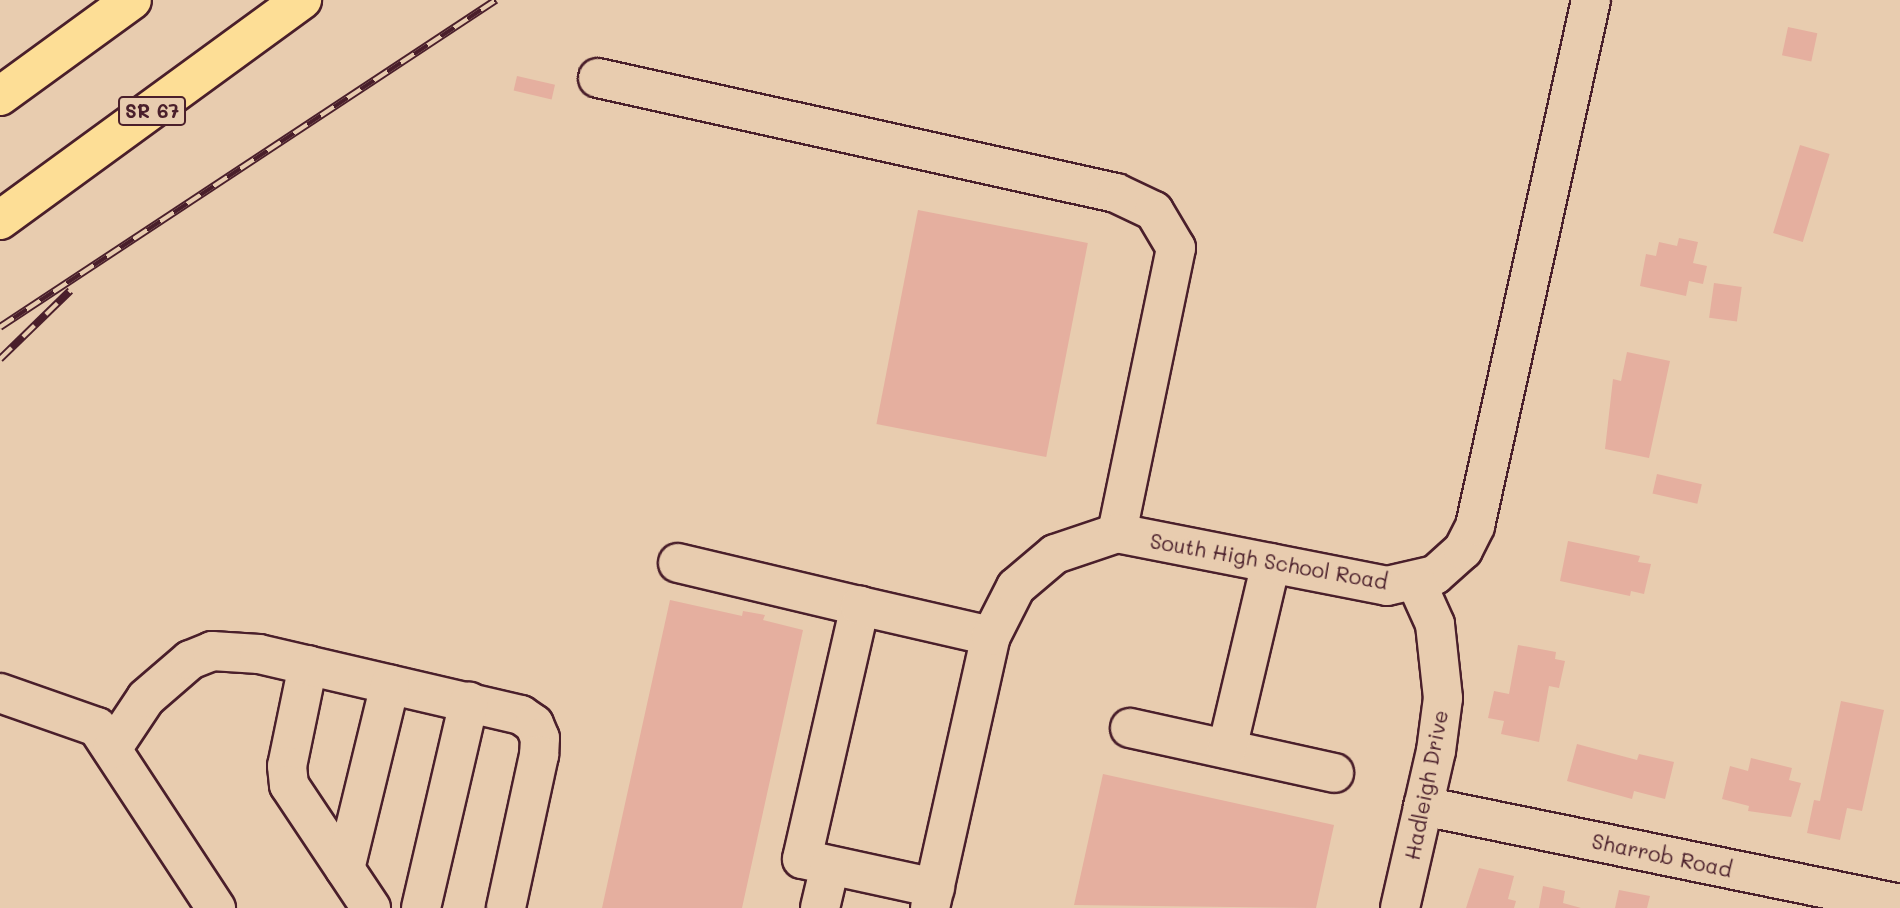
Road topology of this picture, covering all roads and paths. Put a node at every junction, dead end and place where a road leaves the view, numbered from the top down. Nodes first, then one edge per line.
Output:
1 (132, 0) edge
2 (302, 0) edge
3 (1591, 0) edge
4 (598, 78) dead end
5 (0, 96) edge
6 (0, 220) edge
7 (1117, 533) junction
8 (1270, 562) junction
9 (678, 563) dead end
10 (1416, 582) junction
11 (860, 606) junction
12 (990, 635) junction
13 (308, 665) junction
14 (390, 684) junction
15 (0, 693) edge
16 (468, 702) junction
17 (1130, 728) dead end
18 (112, 749) junction
19 (1227, 749) junction
20 (1334, 773) dead end
21 (1423, 806) junction
22 (830, 866) junction
23 (345, 869) junction
24 (932, 898) edge
25 (1900, 904) edge
26 (216, 908) edge
27 (371, 908) edge
28 (421, 908) edge
29 (506, 908) edge
30 (820, 908) edge
31 (1400, 908) edge

1 - 5 main road
2 - 6 main road, SR 67
3 - 10 street, South High School Road
4 - 7 street
7 - 8 street, South High School Road
7 - 12 street, South High School Road
8 - 10 street, South High School Road
8 - 19 street
9 - 11 street
10 - 21 street, Hadleigh Drive
11 - 12 street
11 - 22 street
12 - 24 street, South High School Road
13 - 14 street
13 - 18 street
13 - 23 street
14 - 16 street
14 - 23 street
15 - 18 street
16 - 28 street
16 - 29 street
17 - 19 street
18 - 26 street
19 - 20 street
21 - 25 street, Sharrob Road
21 - 31 street, Hadleigh Drive
22 - 24 street
22 - 30 street
23 - 27 street

